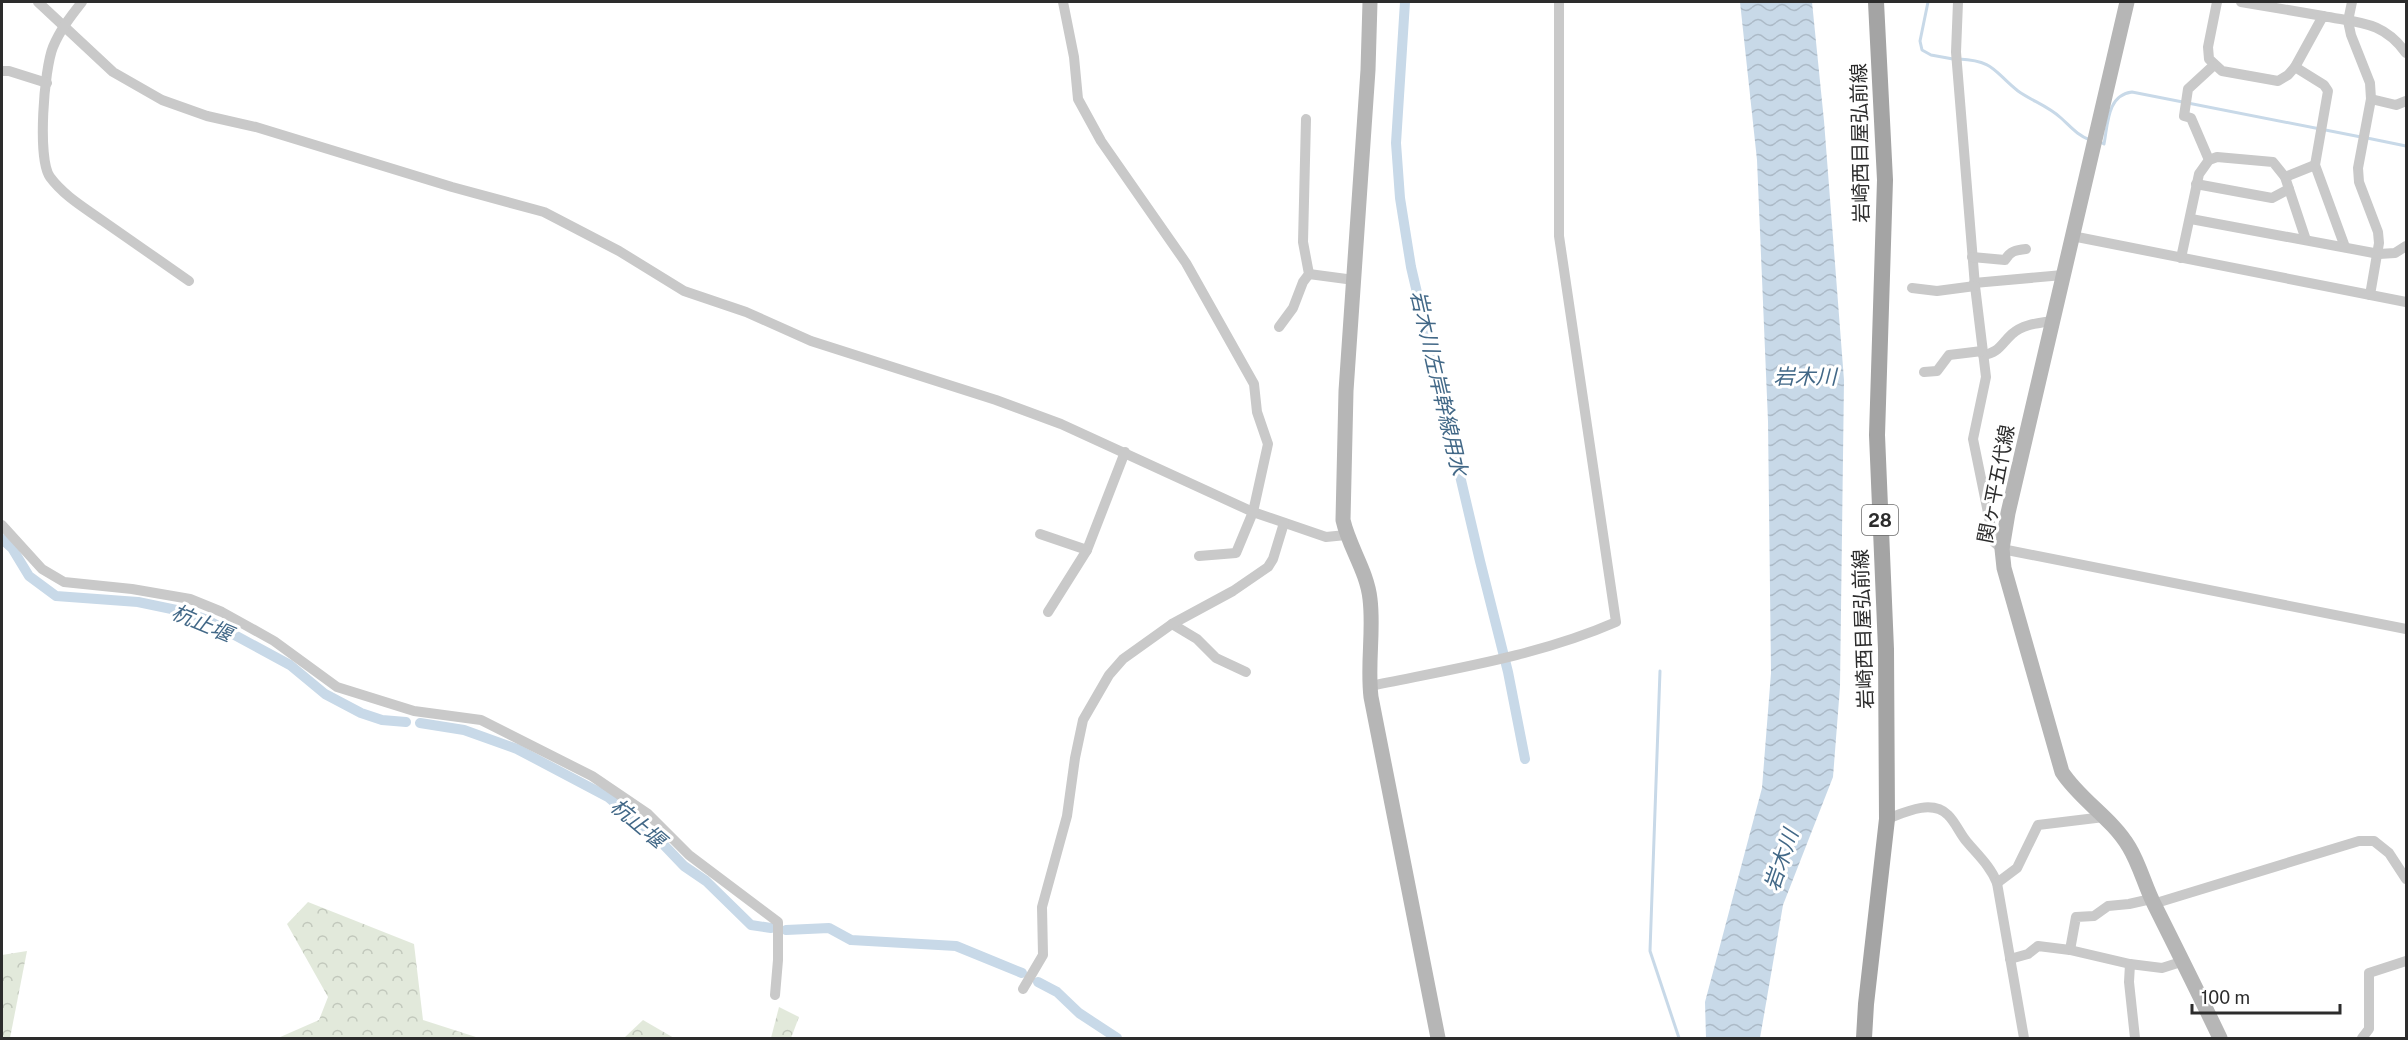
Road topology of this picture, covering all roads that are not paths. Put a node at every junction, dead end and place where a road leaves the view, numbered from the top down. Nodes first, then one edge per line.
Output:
1 (38, 2) edge
2 (82, 2) edge
3 (1063, 2) edge
4 (1370, 2) edge
5 (1559, 2) edge
6 (1876, 2) edge
7 (1958, 2) edge
8 (2127, 2) edge
9 (2217, 2) edge
10 (2241, 2) edge
11 (2352, 2) edge
12 (2323, 16) junction
13 (2348, 21) junction
14 (63, 27) junction
15 (2406, 53) edge
16 (2213, 66) junction
17 (2295, 67) junction
18 (2, 71) edge
19 (47, 83) junction
20 (2371, 99) junction
21 (2406, 101) edge
22 (1306, 119) dead end
23 (2209, 160) junction
24 (2315, 165) junction
25 (2285, 177) junction
26 (2196, 184) junction
27 (2289, 189) junction
28 (2191, 219) junction
29 (2072, 236) junction
30 (2306, 240) junction
31 (2406, 246) edge
32 (2345, 247) junction
33 (2026, 249) dead end
34 (2379, 254) junction
35 (1972, 257) junction
36 (2181, 258) junction
37 (1309, 274) junction
38 (2063, 275) junction
39 (1354, 280) junction
40 (189, 281) dead end
41 (1975, 284) junction
42 (1912, 288) dead end
43 (2370, 295) junction
44 (2406, 302) edge
45 (2052, 321) junction
46 (1279, 327) dead end
47 (1982, 353) junction
48 (1924, 372) dead end
49 (1125, 452) junction
50 (1253, 512) junction
51 (1284, 523) junction
52 (2, 525) edge
53 (1040, 534) dead end
54 (1346, 536) junction
55 (2002, 549) junction
56 (1087, 550) junction
57 (1199, 556) dead end
58 (1048, 612) dead end
59 (1172, 624) junction
60 (2406, 629) edge
61 (1246, 672) dead end
62 (1370, 686) junction
63 (2104, 817) junction
64 (1887, 819) junction
65 (2406, 879) edge
66 (1997, 883) junction
67 (2152, 902) junction
68 (2070, 950) junction
69 (2010, 959) junction
70 (2184, 961) junction
71 (2406, 961) edge
72 (2130, 964) junction
73 (1023, 990) dead end
74 (775, 995) dead end
75 (1438, 1038) edge
76 (1864, 1038) edge
77 (2024, 1038) edge
78 (2135, 1038) edge
79 (2220, 1038) edge
80 (2362, 1038) edge

1 - 14 street
2 - 14 street
3 - 50 street
4 - 39 main road
5 - 62 street
6 - 64 main road, 岩崎西目屋弘前線 / 28
7 - 35 street
8 - 29 main road, 関ヶ平五代線
9 - 16 street
10 - 12 street
11 - 13 street
12 - 13 street
12 - 17 street
13 - 15 street
13 - 20 street
14 - 19 street
14 - 49 street
16 - 17 street
16 - 23 street
17 - 24 street
18 - 19 street
19 - 40 street
20 - 21 street
20 - 34 street
22 - 37 street
23 - 25 street
23 - 26 street
24 - 25 street
24 - 32 street
25 - 27 street
26 - 27 street
26 - 28 street
27 - 30 street
28 - 30 street
28 - 36 street
29 - 36 street
29 - 38 main road, 関ヶ平五代線
30 - 32 street
31 - 34 street
32 - 34 street
33 - 35 street
34 - 43 street
35 - 41 street
36 - 43 street
37 - 39 street
37 - 46 street
38 - 41 street
38 - 45 main road, 関ヶ平五代線
39 - 54 main road
41 - 42 street
41 - 47 street
43 - 44 street
45 - 47 street
45 - 55 main road, 関ヶ平五代線
47 - 48 street
47 - 55 street
49 - 50 street
49 - 56 street
50 - 51 street
50 - 57 street
51 - 54 street
51 - 59 street
52 - 74 street
53 - 56 street
54 - 62 main road
55 - 60 street
55 - 63 main road, 関ヶ平五代線
56 - 58 street
59 - 61 street
59 - 73 street
62 - 75 main road
63 - 66 street
63 - 67 main road, 関ヶ平五代線
64 - 66 street
64 - 76 main road, 岩崎西目屋弘前線 / 28
65 - 67 street
66 - 69 street
67 - 68 street
67 - 70 main road, 関ヶ平五代線
68 - 69 street
68 - 72 street
69 - 77 street
70 - 72 street
70 - 79 main road, 関ヶ平五代線
71 - 80 street
72 - 78 street

